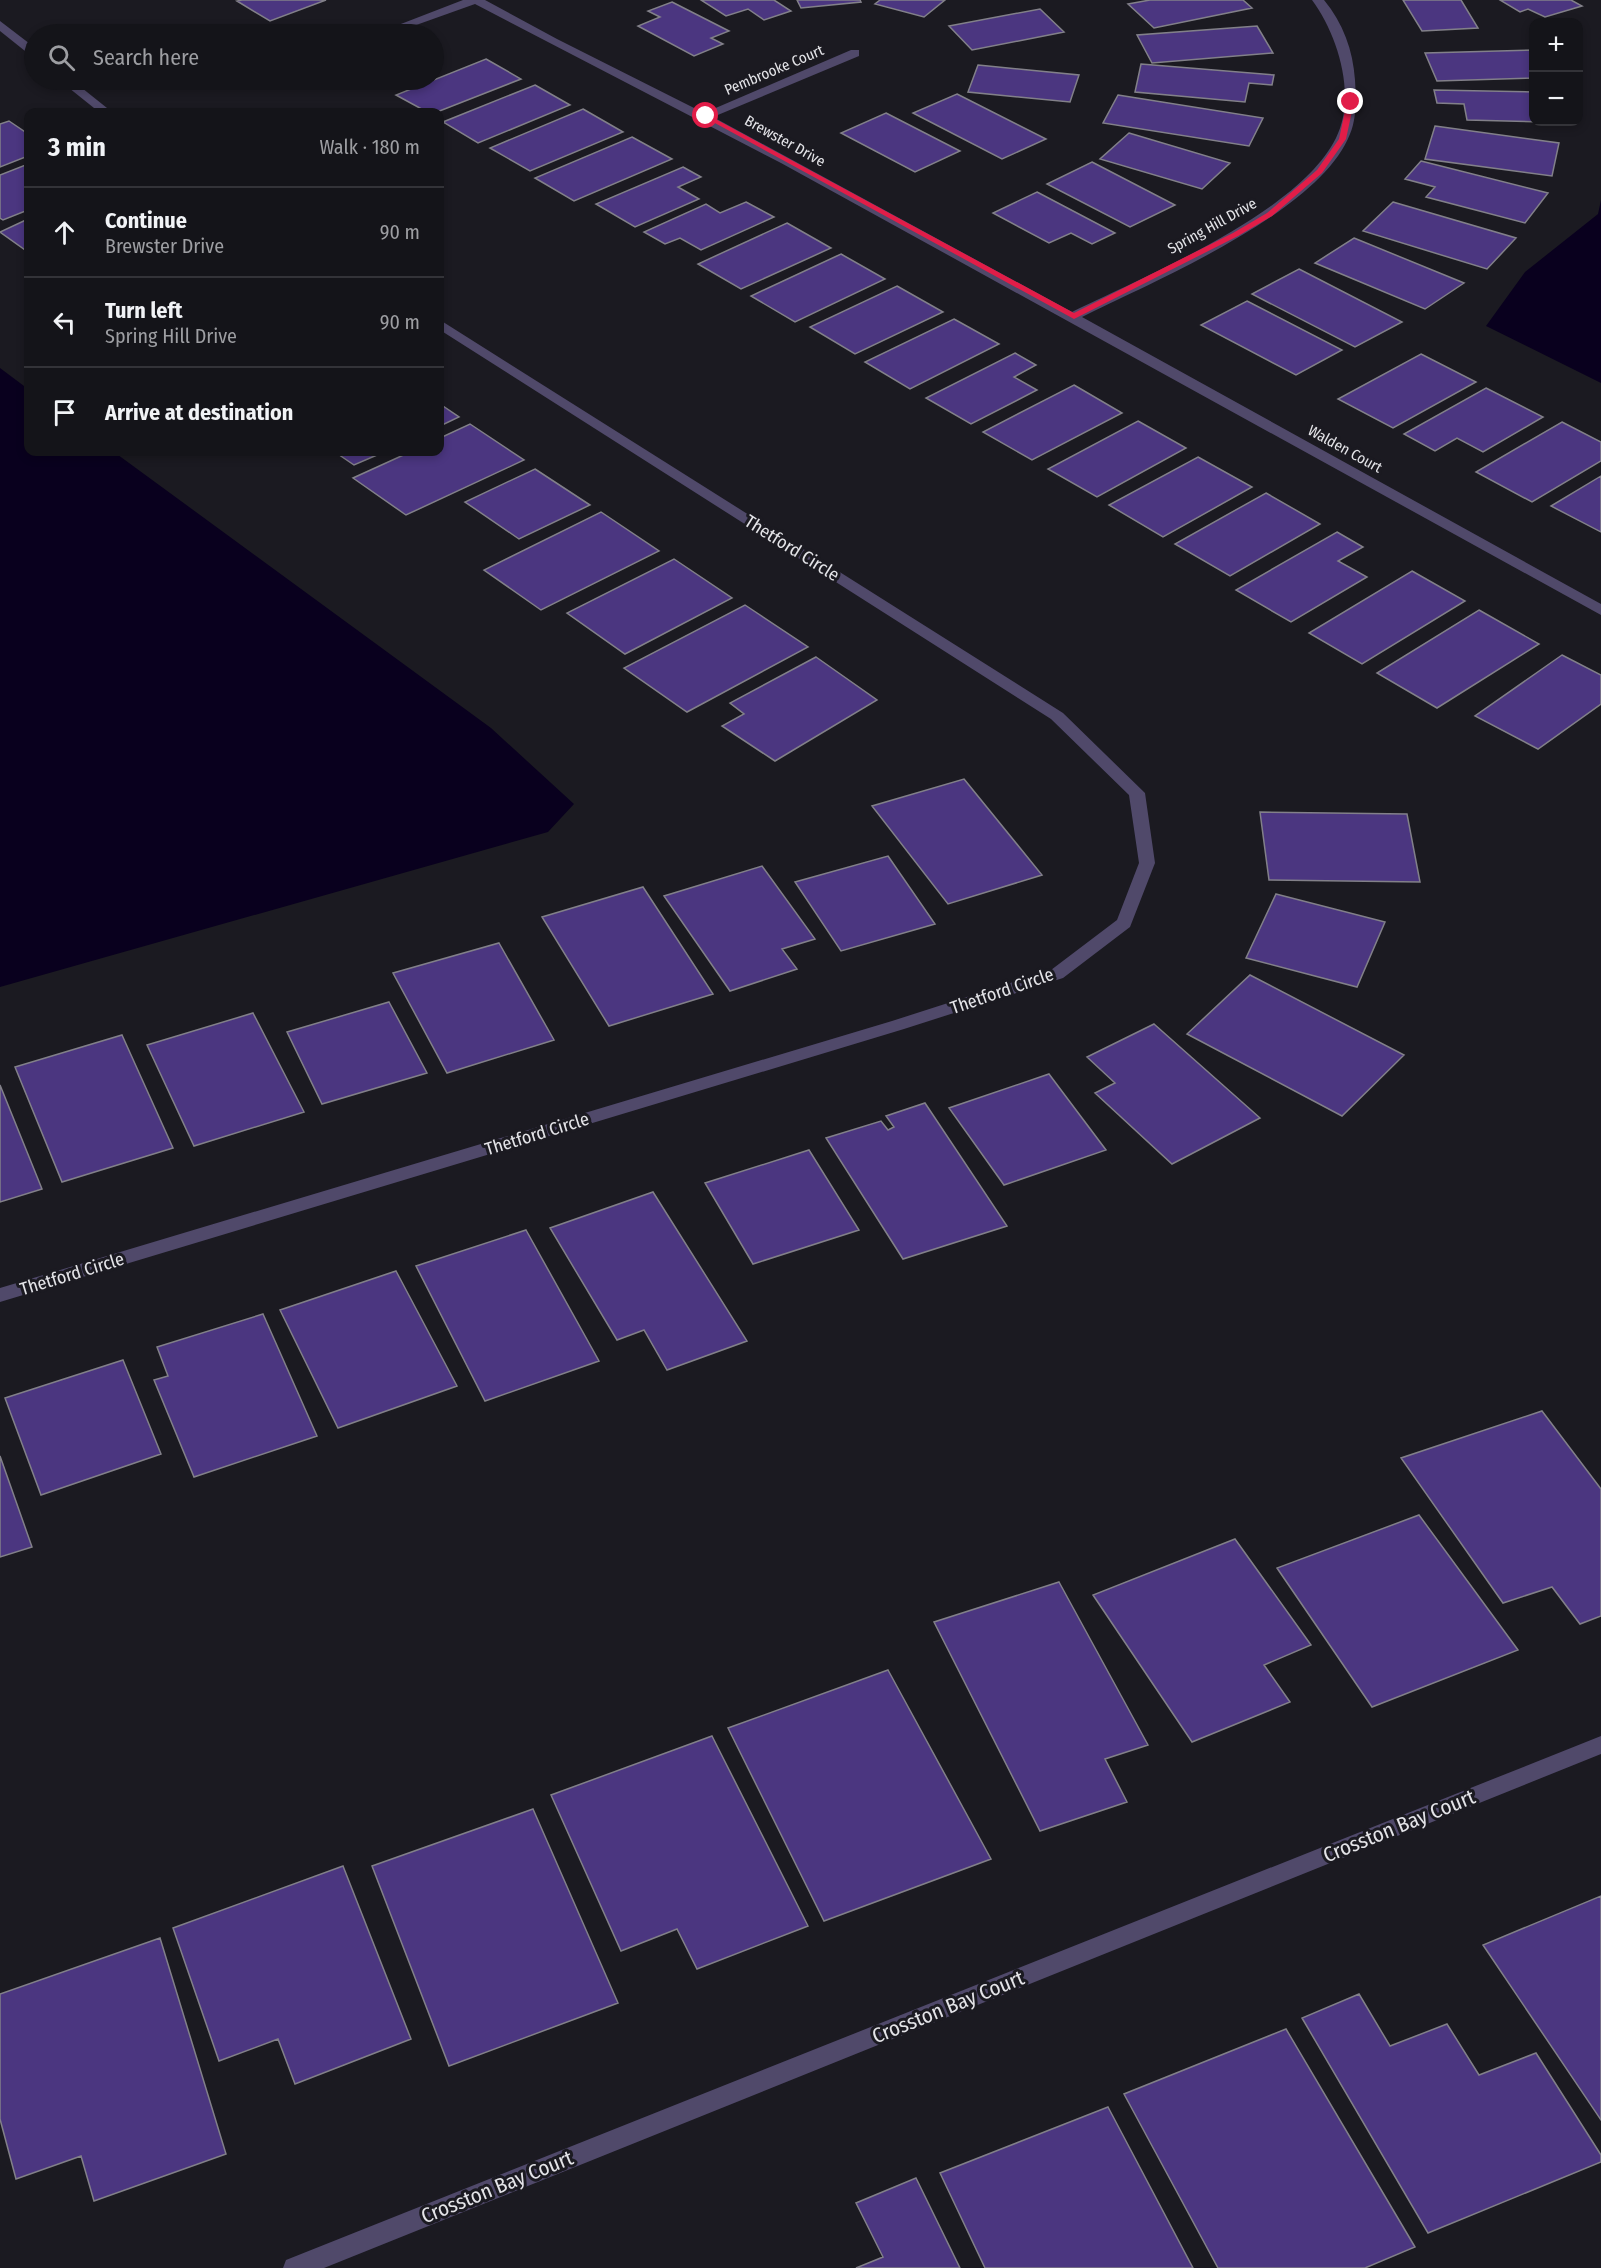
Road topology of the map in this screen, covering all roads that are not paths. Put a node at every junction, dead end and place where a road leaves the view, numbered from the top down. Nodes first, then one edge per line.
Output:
1 (476, 0) edge
2 (1318, 0) edge
3 (409, 24) edge
4 (0, 25) edge
5 (24, 44) edge
6 (855, 53) dead end
7 (78, 90) edge
8 (101, 108) edge
9 (706, 116) junction
10 (1074, 316) junction
11 (444, 327) edge
12 (1601, 610) edge
13 (0, 1295) edge
14 (1601, 1745) edge
15 (295, 2268) edge

1 - 3 street
1 - 9 street, Brewster Drive
2 - 10 street, Spring Hill Drive
4 - 5 street
6 - 9 street, Pembrooke Court
7 - 8 street
9 - 10 street, Brewster Drive
10 - 12 street, Walden Court
11 - 13 street, Thetford Circle
14 - 15 street, Crosston Bay Court

